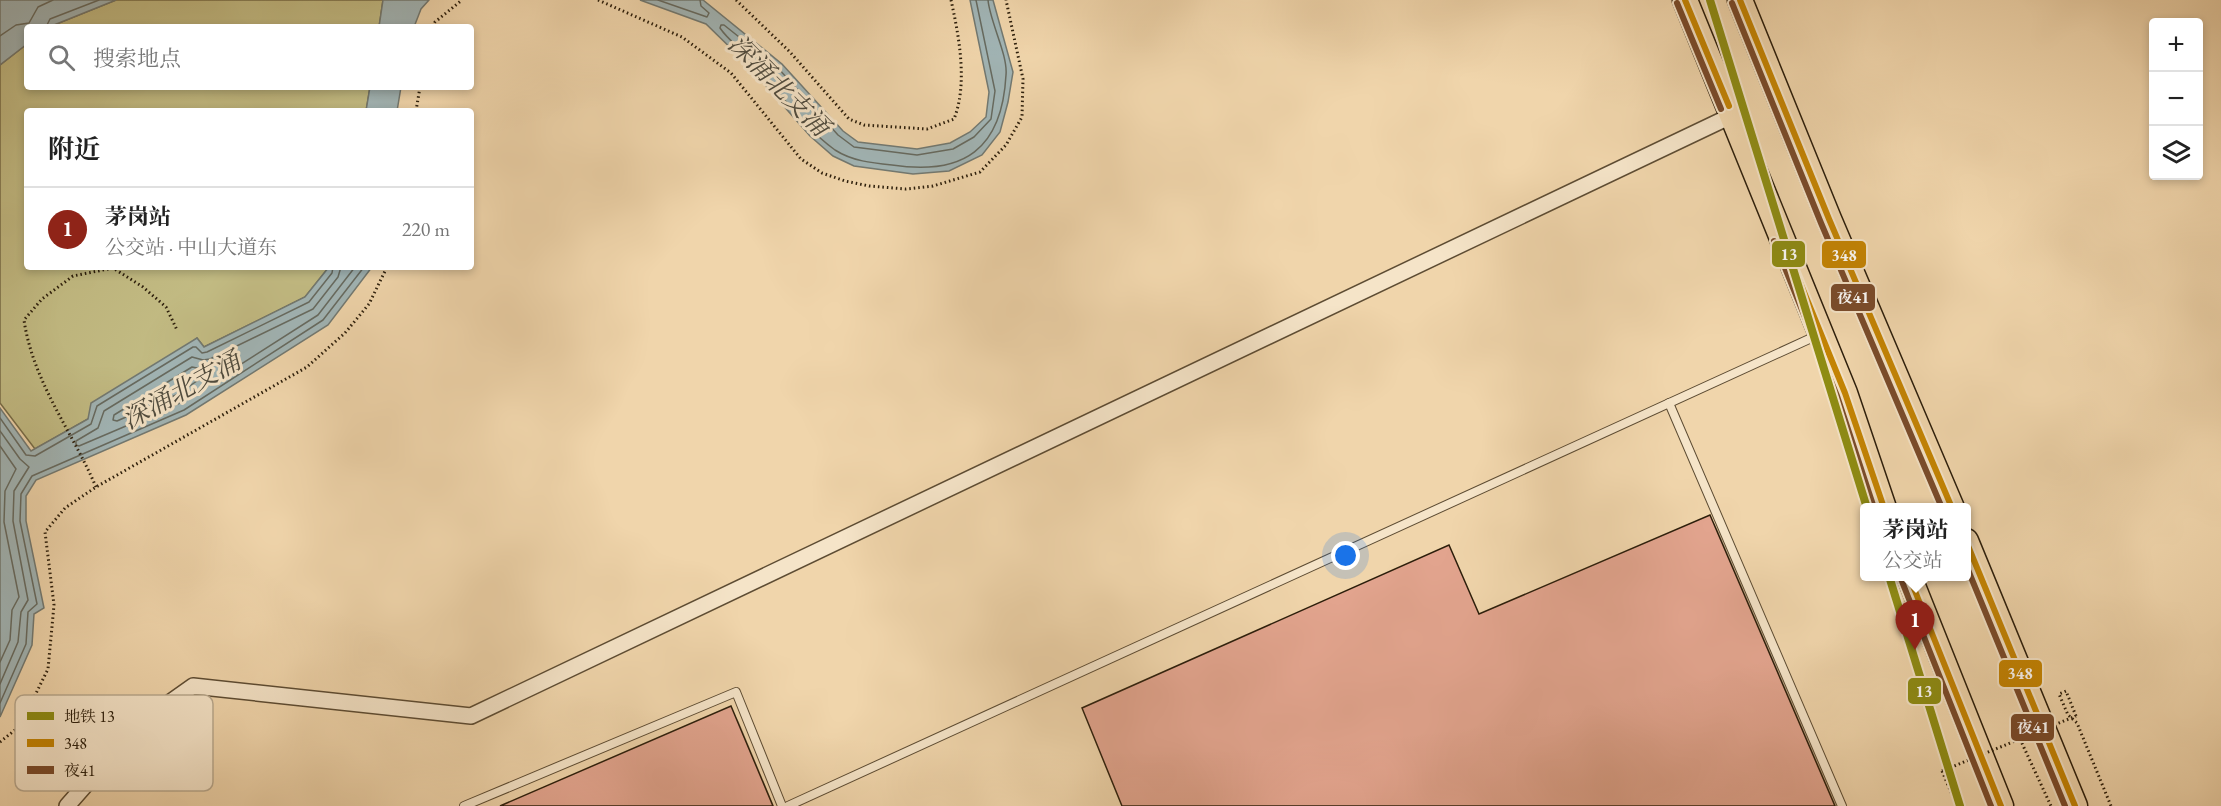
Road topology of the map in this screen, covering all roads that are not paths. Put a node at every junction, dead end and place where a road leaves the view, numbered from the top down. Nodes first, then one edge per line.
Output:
1 (1685, 0) edge
2 (1740, 0) edge
3 (1733, 116) junction
4 (1821, 334) junction
5 (1669, 403) junction
6 (1883, 503) edge
7 (1950, 503) edge
8 (1971, 553) edge
9 (1911, 581) edge
10 (180, 695) edge
11 (80, 791) edge
12 (67, 806) edge
13 (464, 806) edge
14 (783, 806) edge
15 (788, 806) edge
16 (1842, 806) edge
17 (2001, 806) edge
18 (2075, 806) edge

1 - 3 highway
2 - 7 highway
3 - 4 highway
3 - 10 street
4 - 5 lane
4 - 6 highway
5 - 15 lane
5 - 16 lane
8 - 18 highway
9 - 17 highway
11 - 12 street
13 - 14 lane

